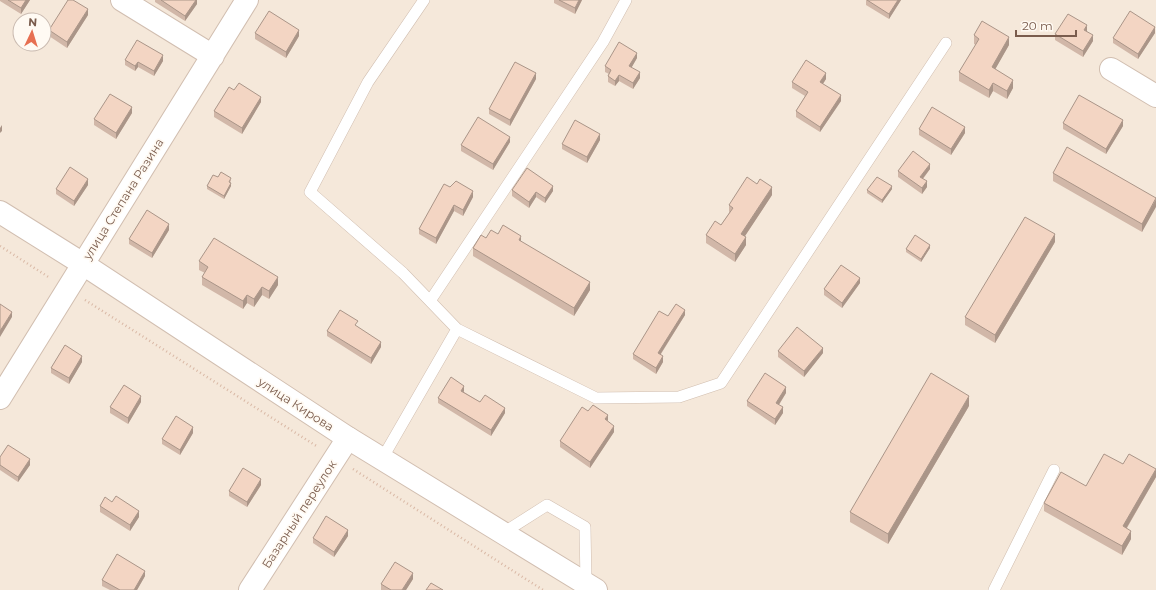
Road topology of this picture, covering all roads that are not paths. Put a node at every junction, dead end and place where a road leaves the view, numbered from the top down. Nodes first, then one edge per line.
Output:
1 (122, 0) edge
2 (247, 0) edge
3 (424, 0) edge
4 (626, 0) edge
5 (946, 43) dead end
6 (213, 56) junction
7 (1111, 69) dead end
8 (1156, 96) edge
9 (0, 212) edge
10 (83, 264) junction
11 (430, 302) junction
12 (457, 329) junction
13 (0, 398) edge
14 (348, 438) junction
15 (382, 459) junction
16 (1054, 470) dead end
17 (503, 533) junction
18 (591, 587) edge
19 (250, 590) edge
20 (994, 590) edge

1 - 6 street
2 - 6 street, улица Степана Разина
3 - 11 lane
4 - 11 lane
5 - 12 lane
6 - 10 street, улица Степана Разина
7 - 8 street
9 - 10 street, улица Кирова
10 - 13 street, улица Степана Разина
10 - 14 street, улица Кирова
11 - 12 lane
12 - 15 lane
14 - 15 street, улица Кирова
14 - 19 street, Базарный переулок
15 - 17 street, улица Кирова
16 - 20 lane
17 - 18 street, улица Кирова
17 - 18 lane

